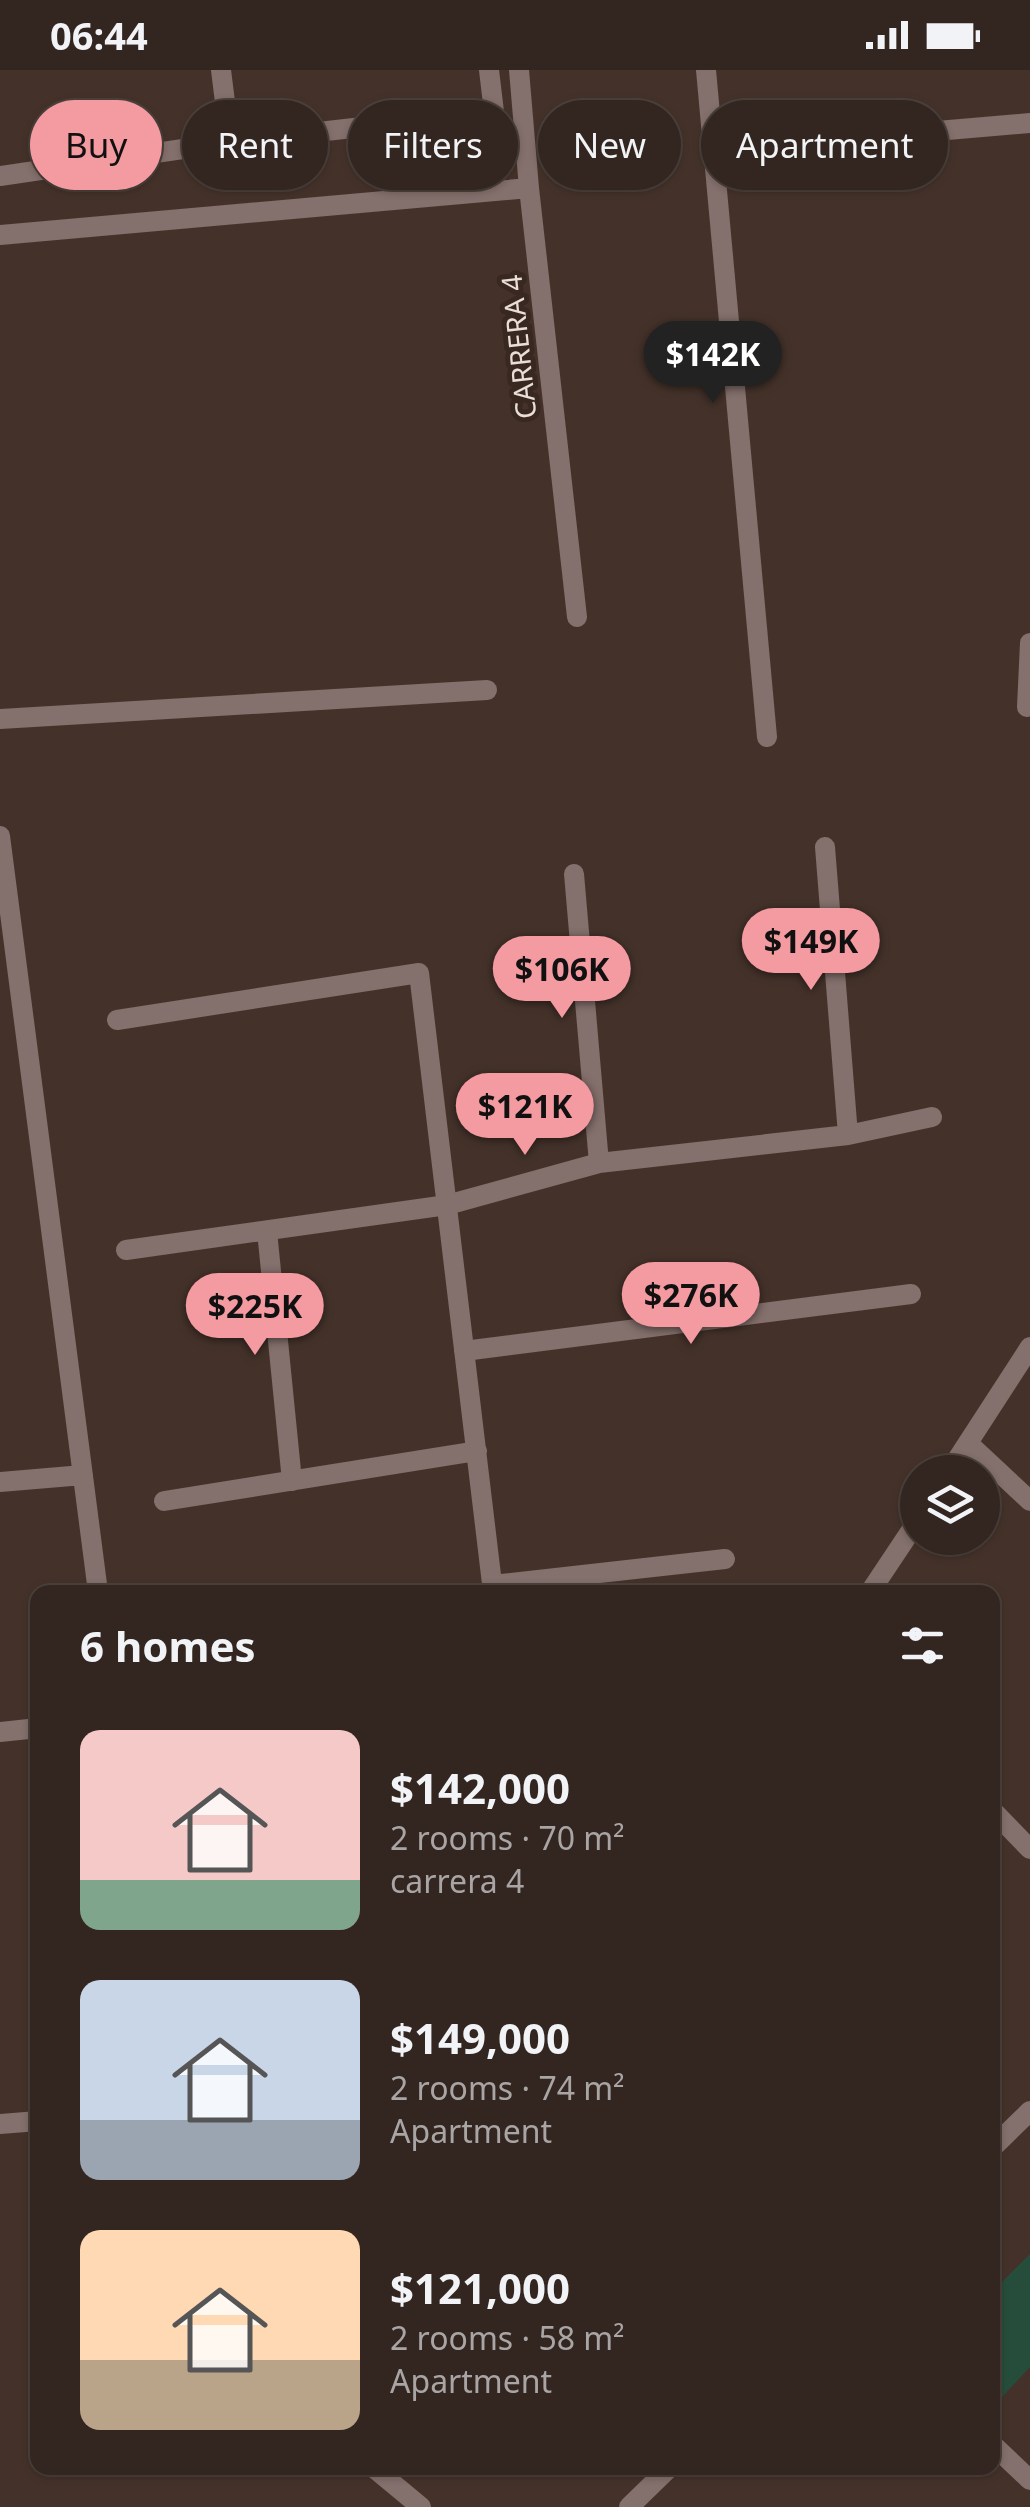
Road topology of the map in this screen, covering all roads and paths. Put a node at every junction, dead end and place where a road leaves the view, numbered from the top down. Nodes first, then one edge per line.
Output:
1 (221, 70) edge
2 (489, 70) edge
3 (520, 70) edge
4 (706, 70) edge
5 (225, 100) edge
6 (710, 100) edge
7 (1030, 124) edge
8 (328, 131) edge
9 (948, 131) edge
10 (182, 149) edge
11 (0, 176) edge
12 (529, 188) junction
13 (719, 190) edge
14 (0, 235) edge
15 (577, 617) dead end
16 (1030, 643) edge
17 (487, 690) dead end
18 (1026, 707) dead end
19 (0, 719) edge
20 (767, 736) dead end
21 (0, 841) edge
22 (825, 846) dead end
23 (574, 874) dead end
24 (117, 1020) dead end
25 (932, 1117) dead end
26 (848, 1135) junction
27 (600, 1163) junction
28 (447, 1205) junction
29 (266, 1230) junction
30 (126, 1250) dead end
31 (911, 1294) dead end
32 (1030, 1347) edge
33 (464, 1351) junction
34 (968, 1443) junction
35 (477, 1451) junction
36 (960, 1455) edge
37 (82, 1476) junction
38 (292, 1481) junction
39 (0, 1482) edge
40 (164, 1501) dead end
41 (1030, 1501) edge
42 (900, 1547) edge
43 (725, 1559) dead end
44 (97, 1585) edge
45 (493, 1585) edge
46 (524, 1585) edge
47 (875, 1585) edge
48 (30, 1729) edge
49 (0, 1732) edge
50 (1000, 1818) edge
51 (1030, 1849) edge
52 (1028, 2116) edge
53 (30, 2122) edge
54 (0, 2124) edge
55 (1000, 2141) edge
56 (1000, 2452) edge
57 (382, 2475) edge
58 (662, 2475) edge
59 (1030, 2480) edge
60 (420, 2507) edge
61 (629, 2507) edge

1 - 5 street
2 - 8 street
3 - 12 street, CARRERA 4
4 - 6 street
7 - 9 street
10 - 11 street
12 - 14 street
12 - 15 street, CARRERA 4
13 - 20 street
16 - 18 street
17 - 19 street
21 - 37 street
22 - 26 street
23 - 27 street
24 - 28 street
25 - 26 street
26 - 27 street
27 - 28 street
28 - 29 street
28 - 33 street
29 - 30 street
29 - 38 street
31 - 33 street
32 - 34 street
33 - 35 street
34 - 36 street
34 - 41 street
35 - 38 street
35 - 45 street
37 - 39 street
37 - 44 street
38 - 40 street
42 - 47 street
43 - 46 street
48 - 49 street
50 - 51 street
52 - 55 street
53 - 54 street
56 - 59 street
57 - 60 street
58 - 61 street

